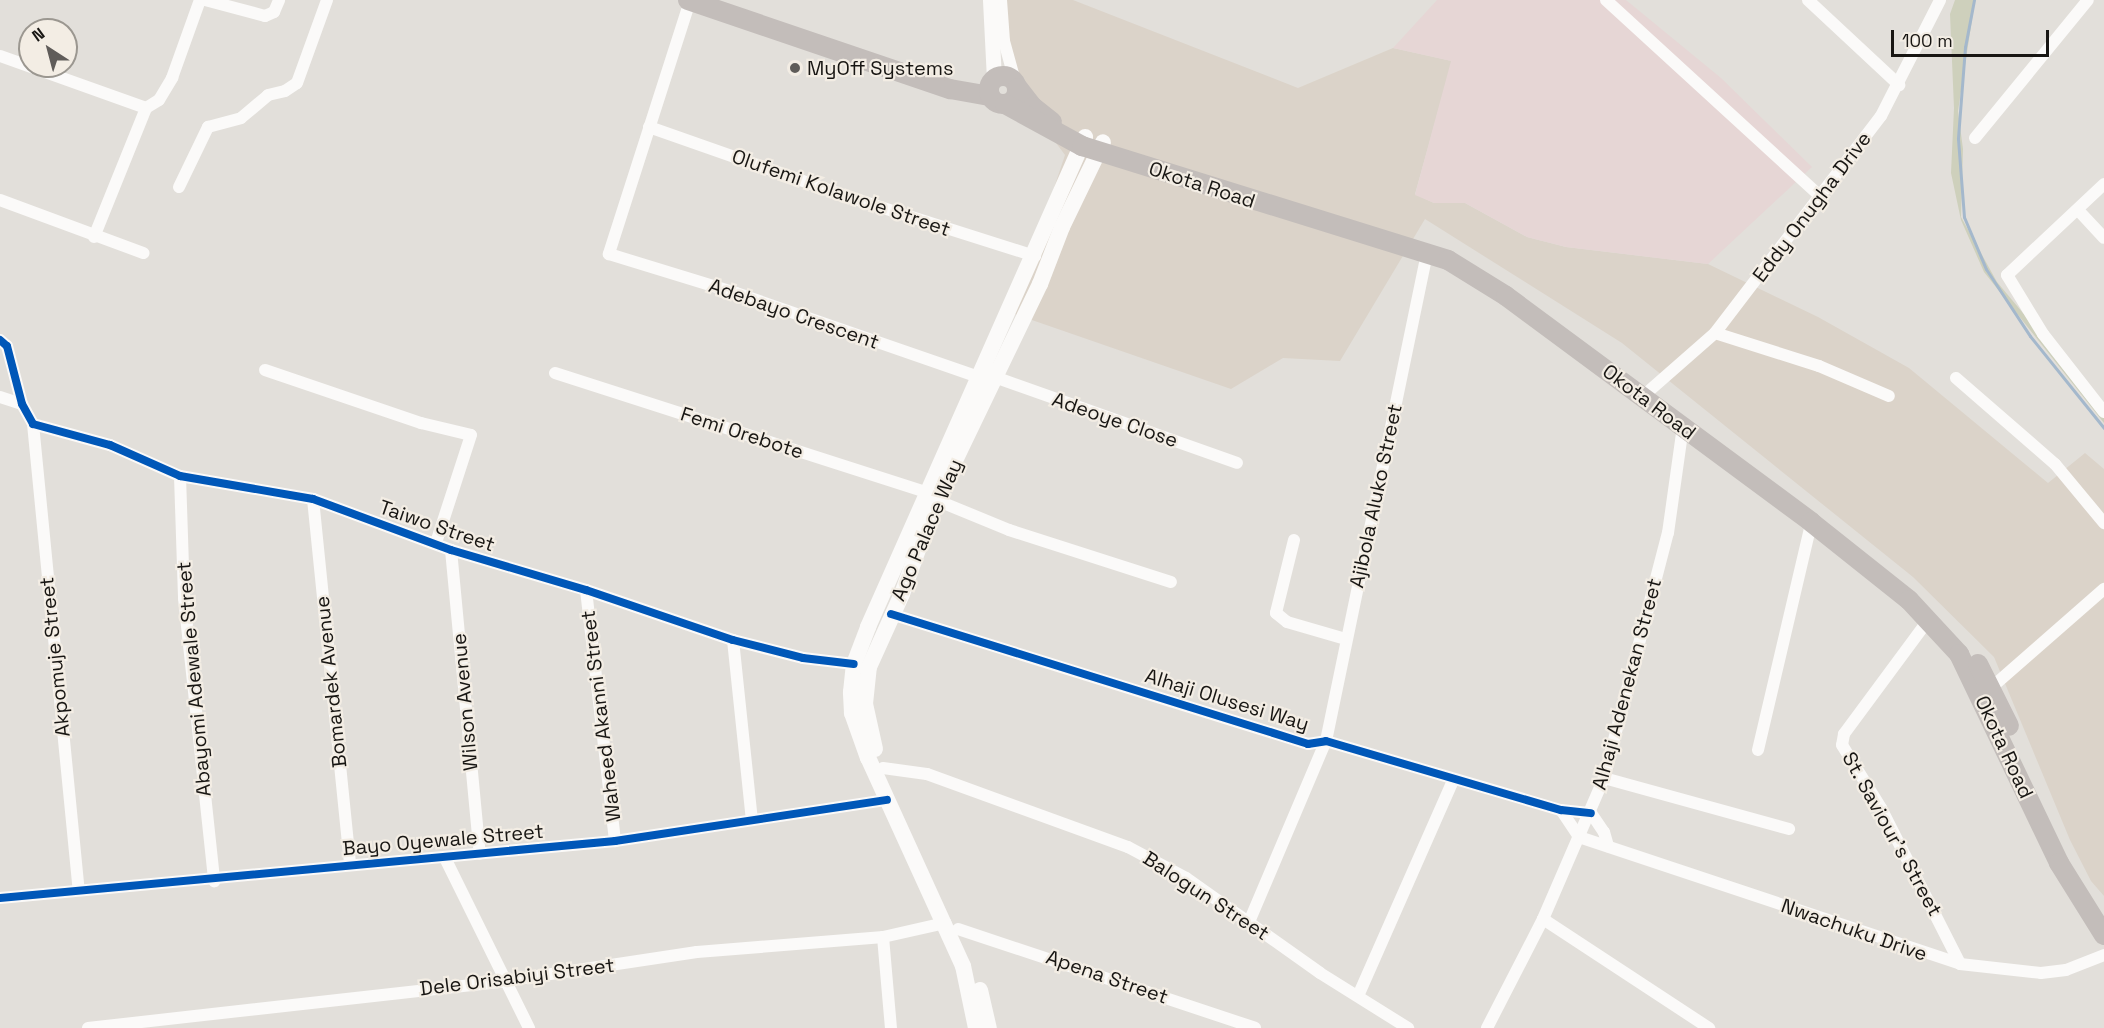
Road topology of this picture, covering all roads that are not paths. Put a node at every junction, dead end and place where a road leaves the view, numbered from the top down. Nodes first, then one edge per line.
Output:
1 (200, 0) edge
2 (205, 0) edge
3 (279, 0) edge
4 (327, 0) edge
5 (689, 0) edge
6 (722, 0) edge
7 (990, 0) edge
8 (1000, 0) edge
9 (1606, 0) edge
10 (1808, 0) edge
11 (1940, 0) edge
12 (2088, 0) edge
13 (0, 56) edge
14 (1016, 85) junction
15 (1899, 85) junction
16 (995, 91) junction
17 (146, 108) junction
18 (649, 127) junction
19 (1975, 138) dead end
20 (1092, 144) junction
21 (2104, 184) edge
22 (179, 187) dead end
23 (1820, 196) junction
24 (0, 200) edge
25 (2079, 210) junction
26 (94, 237) junction
27 (2104, 238) edge
28 (1427, 252) junction
29 (142, 253) dead end
30 (1035, 256) junction
31 (1715, 333) junction
32 (0, 340) edge
33 (265, 370) dead end
34 (555, 373) dead end
35 (984, 374) junction
36 (1956, 378) dead end
37 (1650, 390) junction
38 (1889, 396) dead end
39 (0, 397) edge
40 (22, 404) junction
41 (2104, 412) edge
42 (33, 424) junction
43 (1683, 426) junction
44 (1237, 463) dead end
45 (180, 476) junction
46 (933, 497) junction
47 (313, 499) junction
48 (1812, 518) junction
49 (2104, 523) edge
50 (1294, 540) dead end
51 (436, 543) junction
52 (451, 550) junction
53 (1171, 582) dead end
54 (2104, 589) edge
55 (586, 590) junction
56 (891, 614) junction
57 (1929, 620) junction
58 (1346, 639) junction
59 (733, 640) junction
60 (854, 664) junction
61 (1992, 687) junction
62 (1326, 741) junction
63 (1758, 750) dead end
64 (2016, 755) junction
65 (883, 768) junction
66 (1604, 778) junction
67 (1453, 781) junction
68 (887, 800) junction
69 (1561, 810) junction
70 (1591, 813) junction
71 (752, 820) junction
72 (1790, 829) dead end
73 (1579, 837) junction
74 (615, 841) junction
75 (1608, 846) junction
76 (480, 854) junction
77 (445, 858) junction
78 (350, 864) junction
79 (214, 881) junction
80 (79, 889) junction
81 (0, 898) edge
82 (2104, 916) edge
83 (1543, 920) junction
84 (1249, 922) junction
85 (952, 926) junction
86 (2104, 935) edge
87 (883, 937) junction
88 (2104, 955) edge
89 (1960, 964) junction
90 (505, 981) junction
91 (1358, 996) junction
92 (88, 1028) edge
93 (529, 1028) edge
94 (891, 1028) edge
95 (976, 1028) edge
96 (989, 1028) edge
97 (1255, 1028) edge
98 (1408, 1028) edge
99 (1487, 1028) edge
100 (1709, 1028) edge

1 - 17 street
2 - 3 street
4 - 22 street
5 - 16 main road
5 - 18 street
6 - 16 main road, Okota Road
7 - 16 street
8 - 14 street
9 - 23 street
10 - 15 street
11 - 15 street, Eddy Onugha Drive
12 - 19 street
13 - 17 street
14 - 16 main road
14 - 20 main road, Okota Road
15 - 23 street, Eddy Onugha Drive
16 - 20 main road, Okota Road
17 - 26 street
18 - 30 street, Olufemi Kolawole Street
18 - 35 street, Adebayo Crescent
20 - 28 main road, Okota Road
20 - 30 main road, Ago Palace Way
20 - 35 main road, Ago Palace Way
20 - 37 main road, Okota Road
21 - 25 street
23 - 31 street, Eddy Onugha Drive
24 - 26 street
25 - 27 street
25 - 41 street
26 - 29 street
28 - 43 main road, Okota Road
28 - 58 street, Ajibola Aluko Street
30 - 35 main road, Ago Palace Way
31 - 37 street, Eddy Onugha Drive
31 - 38 street
32 - 40 street
33 - 51 street
34 - 46 street, Femi Orebote
35 - 44 street, Adeoye Close
35 - 46 main road, Ago Palace Way
36 - 49 street
37 - 48 main road, Okota Road
39 - 40 street
40 - 42 street
42 - 45 street, Taiwo Street
42 - 80 street, Akpomuje Street
43 - 48 main road, Okota Road
43 - 66 street, Alhaji Adenekan Street
45 - 47 street, Taiwo Street
45 - 79 street, Abayomi Adewale Street
46 - 53 street, Femi Orebote
46 - 56 main road, Ago Palace Way
46 - 60 main road, Ago Palace Way
47 - 51 street, Taiwo Street
47 - 78 street, Bomardek Avenue
48 - 57 main road, Okota Road
48 - 61 main road, Okota Road
48 - 63 street
50 - 58 street
51 - 52 street, Taiwo Street
52 - 55 street, Taiwo Street
52 - 76 street, Wilson Avenue
54 - 61 street
55 - 59 street, Taiwo Street
55 - 74 street, Waheed Akanni Street
56 - 62 street, Alhaji Olusesi Way
56 - 65 main road, Ago Palace Way
57 - 64 main road, Okota Road
57 - 89 street, St. Saviour's Street
58 - 62 street, Ajibola Aluko Street
59 - 60 street, Taiwo Street
59 - 71 street
60 - 68 main road, Ago Palace Way
61 - 64 main road, Okota Road
62 - 67 street, Alhaji Olusesi Way
62 - 84 street, Ajibola Aluko Street
64 - 82 main road, Okota Road
64 - 86 main road, Okota Road
65 - 84 street, Balogun Street
65 - 85 main road, Ago Palace Way
66 - 70 street, Alhaji Adenekan Street
66 - 72 street
67 - 69 street, Alhaji Olusesi Way
67 - 91 street
68 - 71 street, Bayo Oyewale Street
68 - 85 main road, Ago Palace Way
69 - 70 street, Alhaji Olusesi Way
69 - 73 street
70 - 73 street, Alhaji Adenekan Street
70 - 75 street
71 - 74 street, Bayo Oyewale Street
73 - 75 street, Nwachuku Drive
73 - 83 street, Alhaji Adenekan Street
74 - 76 street, Bayo Oyewale Street
75 - 89 street, Nwachuku Drive
76 - 77 street, Bayo Oyewale Street
77 - 78 street, Bayo Oyewale Street
77 - 90 street
78 - 79 street, Bayo Oyewale Street
79 - 80 street, Bayo Oyewale Street
80 - 81 street, Bayo Oyewale Street
83 - 99 street, Alhaji Adenekan Street
83 - 100 street
84 - 91 street, Balogun Street
85 - 87 street, Dele Orisabiyi Street
85 - 95 main road, Ago Palace Way
85 - 96 main road, Ago Palace Way
85 - 97 street, Apena Street
87 - 90 street, Dele Orisabiyi Street
87 - 94 street
88 - 89 street, Nwachuku Drive
90 - 92 street, Dele Orisabiyi Street
90 - 93 street
91 - 98 street, Balogun Street

